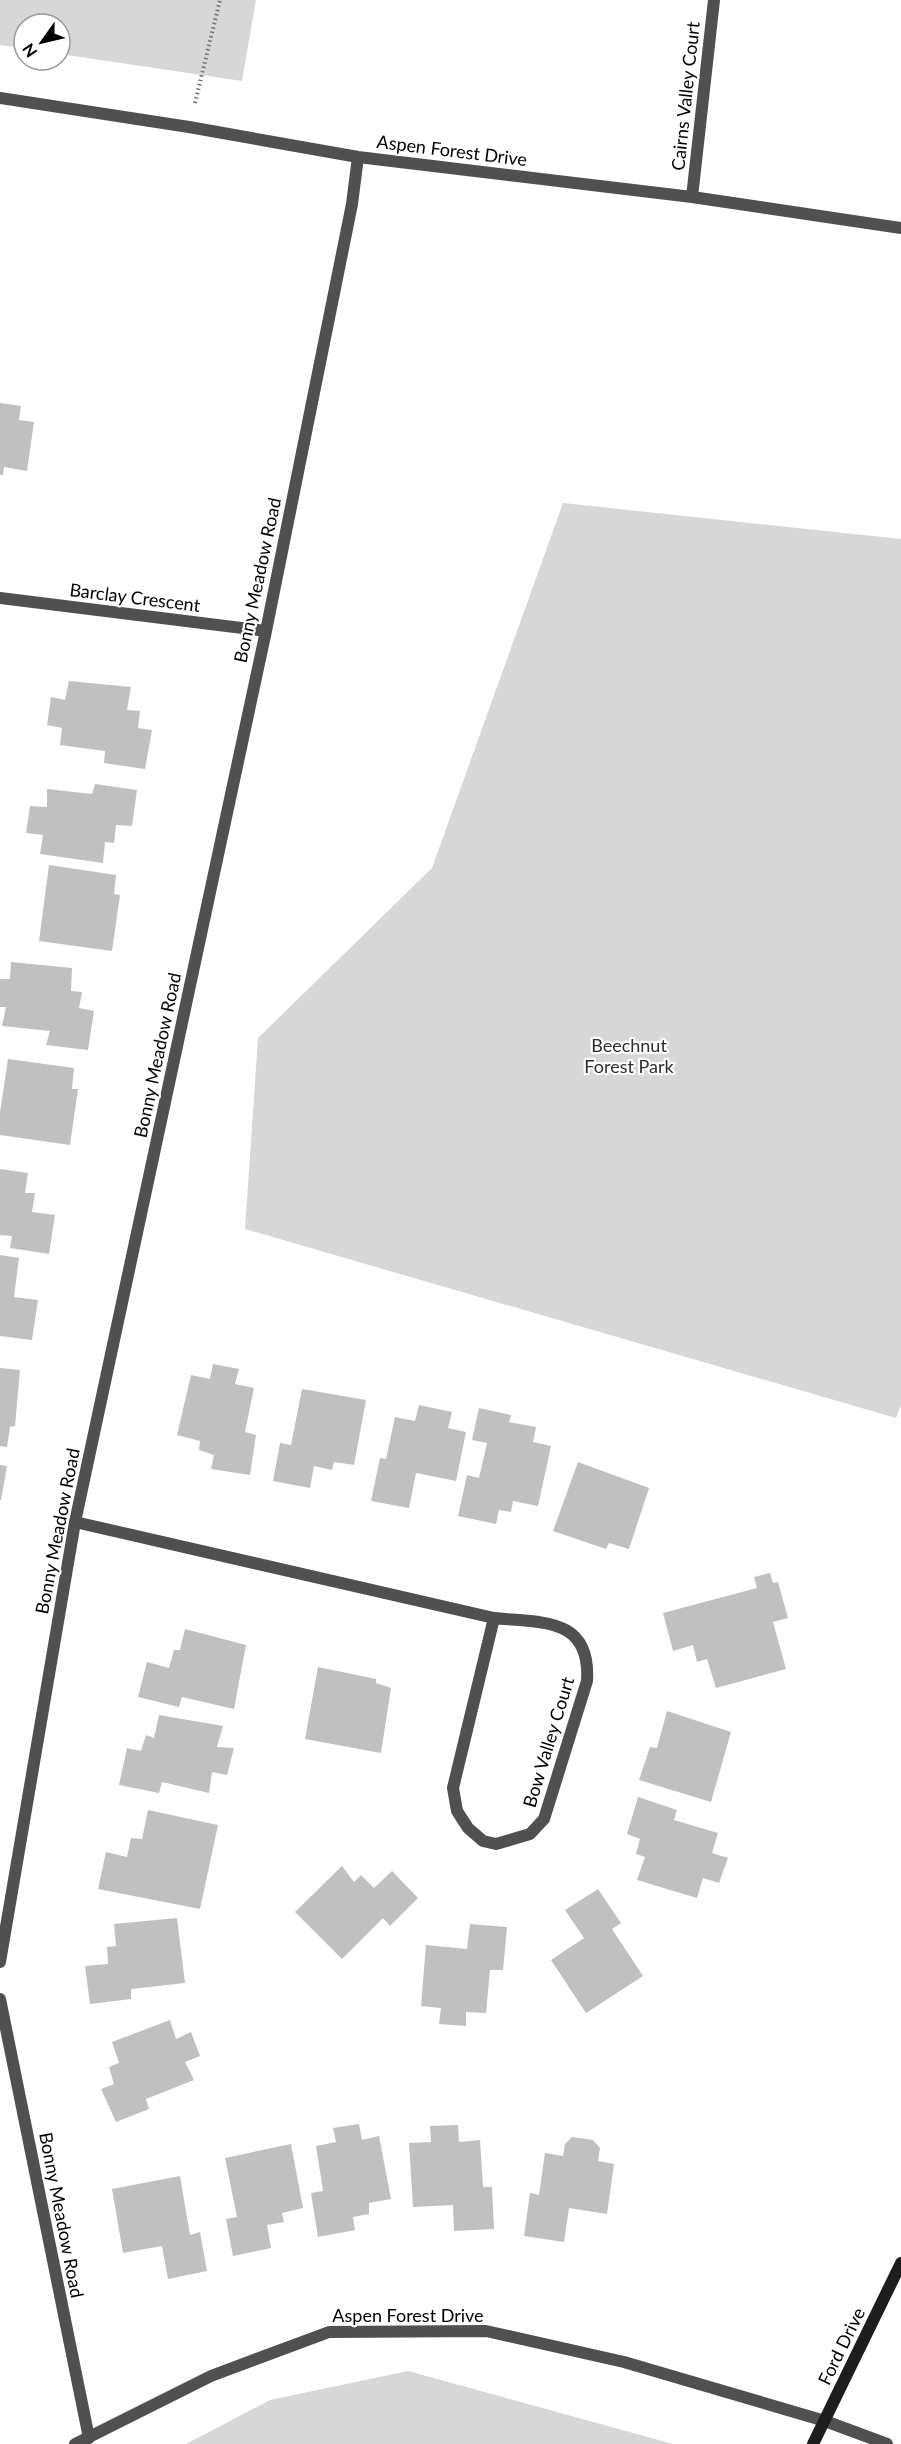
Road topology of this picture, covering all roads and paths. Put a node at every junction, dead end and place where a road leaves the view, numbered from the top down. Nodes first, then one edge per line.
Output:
1 (220, 0) edge
2 (714, 0) edge
3 (0, 98) edge
4 (189, 127) junction
5 (358, 157) junction
6 (692, 197) junction
7 (901, 228) edge
8 (0, 598) edge
9 (266, 631) junction
10 (75, 1522) junction
11 (494, 1618) junction
12 (0, 1962) edge
13 (0, 1999) edge
14 (901, 2263) edge
15 (825, 2421) junction
16 (89, 2438) junction
17 (75, 2444) edge
18 (813, 2444) edge
19 (887, 2444) edge

1 - 4 path
2 - 6 street, Cairns Valley Court
3 - 4 street, Aspen Forest Drive
4 - 5 street, Aspen Forest Drive
5 - 6 street, Aspen Forest Drive
5 - 9 street, Bonny Meadow Road
6 - 7 street, Aspen Forest Drive
8 - 9 street, Barclay Crescent
9 - 10 street, Bonny Meadow Road
10 - 11 street, Bow Valley Court
10 - 12 street, Bonny Meadow Road
11 - 11 street, Bow Valley Court
13 - 16 street, Bonny Meadow Road
14 - 15 main road, Ford Drive
15 - 16 street, Aspen Forest Drive
15 - 18 main road, Ford Drive
15 - 19 street, Aspen Forest Drive
16 - 17 street, Aspen Forest Drive

